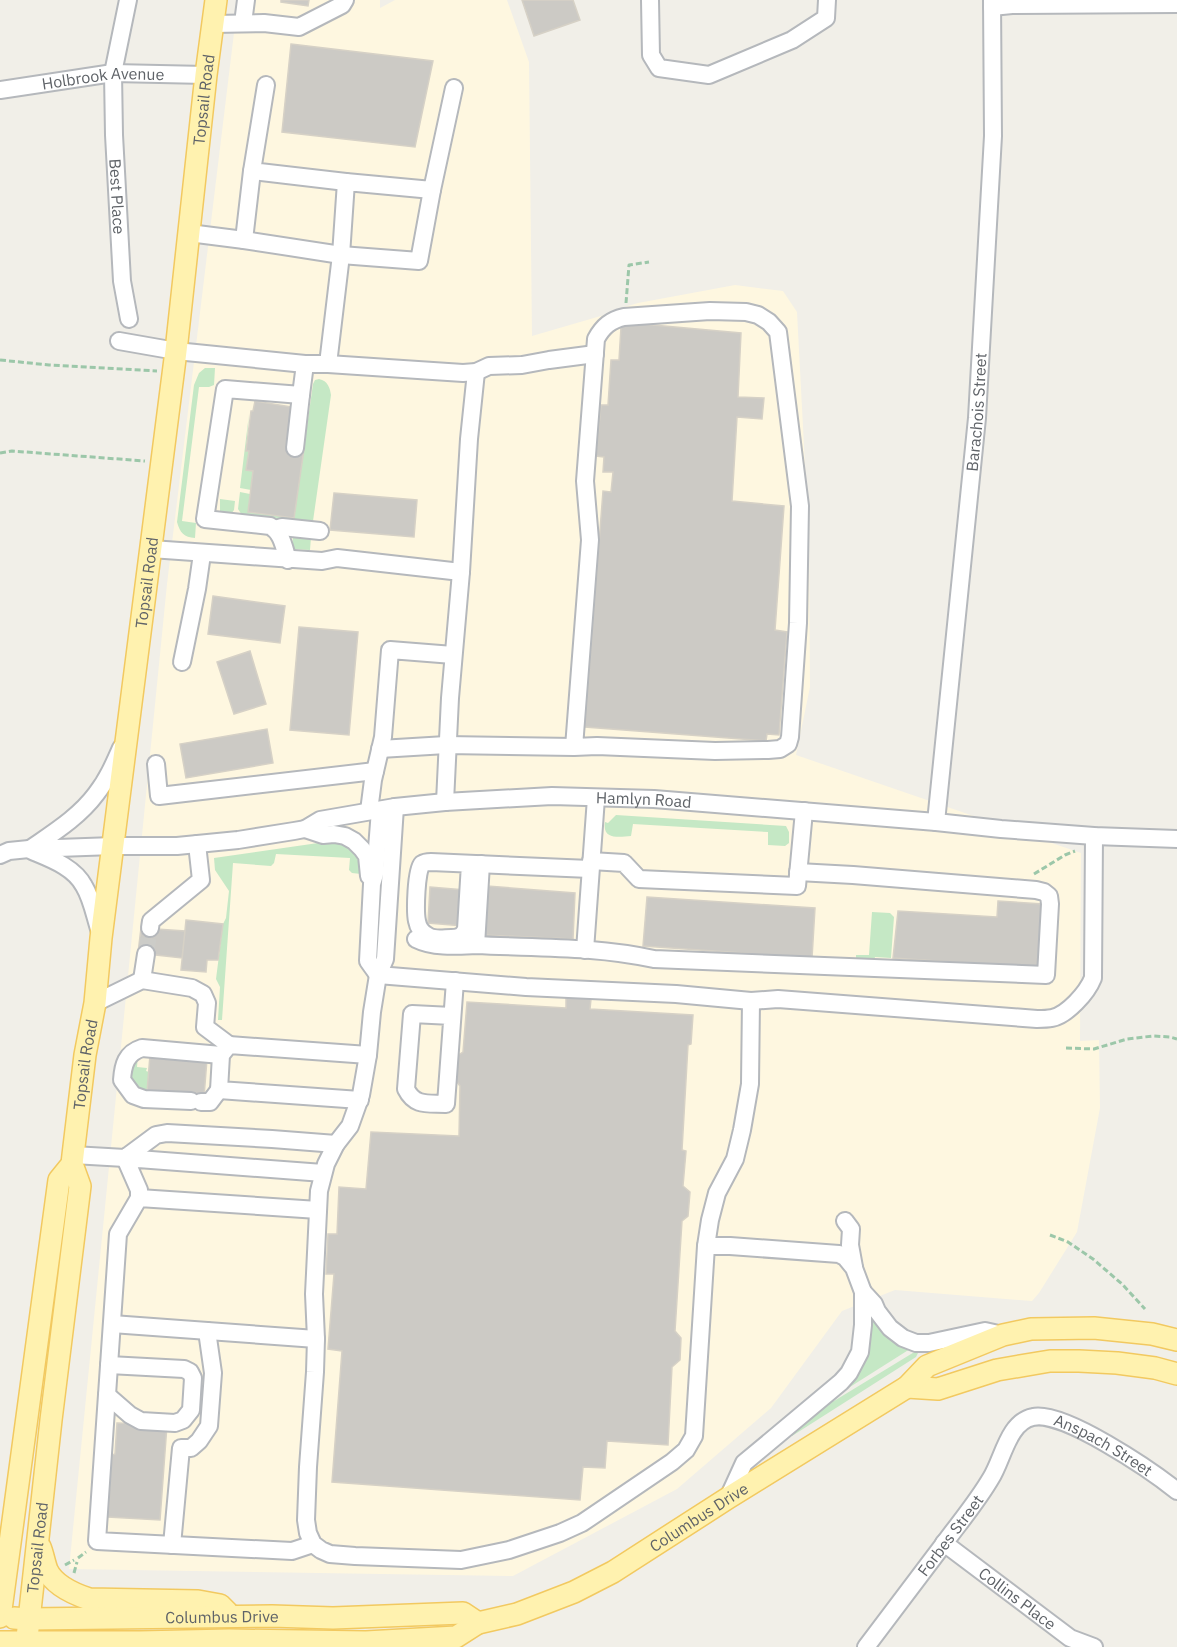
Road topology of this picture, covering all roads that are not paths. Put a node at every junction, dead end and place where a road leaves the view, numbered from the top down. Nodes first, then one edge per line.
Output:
1 (128, 0) edge
2 (216, 0) edge
3 (246, 0) edge
4 (345, 0) edge
5 (650, 0) edge
6 (827, 0) edge
7 (992, 3) edge
8 (1177, 4) edge
9 (213, 24) junction
10 (243, 24) junction
11 (113, 74) junction
12 (206, 75) junction
13 (266, 85) dead end
14 (454, 87) dead end
15 (0, 90) edge
16 (252, 171) junction
17 (346, 182) junction
18 (432, 190) junction
19 (189, 233) junction
20 (244, 240) junction
21 (341, 255) junction
22 (129, 319) dead end
23 (118, 341) dead end
24 (594, 354) junction
25 (175, 362) junction
26 (305, 364) junction
27 (328, 364) junction
28 (476, 372) junction
29 (301, 396) junction
30 (295, 448) dead end
31 (275, 529) junction
32 (320, 531) dead end
33 (150, 549) junction
34 (202, 554) junction
35 (288, 560) junction
36 (461, 572) junction
37 (453, 655) junction
38 (182, 662) dead end
39 (126, 737) junction
40 (446, 745) junction
41 (574, 747) junction
42 (380, 749) junction
43 (156, 764) dead end
44 (375, 771) junction
45 (596, 798) junction
46 (445, 802) junction
47 (381, 809) junction
48 (804, 811) junction
49 (936, 822) junction
50 (304, 829) junction
51 (1094, 836) junction
52 (1177, 839) edge
53 (197, 844) junction
54 (114, 846) junction
55 (29, 849) junction
56 (3, 851) edge
57 (476, 864) junction
58 (591, 865) junction
59 (798, 872) junction
60 (372, 884) junction
61 (150, 928) tunnel mouth
62 (101, 938) junction
63 (416, 939) dead end
64 (476, 945) junction
65 (585, 950) junction
66 (146, 954) tunnel mouth
67 (378, 975) junction
68 (142, 980) junction
69 (455, 981) junction
70 (751, 1001) junction
71 (96, 1003) junction
72 (452, 1017) junction
73 (225, 1050) junction
74 (368, 1055) junction
75 (219, 1089) junction
76 (360, 1100) junction
77 (336, 1144) junction
78 (125, 1158) junction
79 (73, 1160) junction
80 (323, 1173) junction
81 (139, 1198) junction
82 (318, 1210) junction
83 (845, 1221) dead end
84 (706, 1246) junction
85 (854, 1268) junction
86 (863, 1292) junction
87 (112, 1324) junction
88 (207, 1331) junction
89 (1003, 1335) junction
90 (316, 1339) junction
91 (1177, 1340) edge
92 (109, 1365) junction
93 (1177, 1374) edge
94 (907, 1387) junction
95 (107, 1395) junction
96 (1026, 1419) joint
97 (1177, 1491) edge
98 (728, 1498) junction
99 (944, 1543) junction
100 (39, 1544) junction
101 (313, 1544) junction
102 (172, 1545) junction
103 (232, 1616) junction
104 (0, 1617) edge
105 (28, 1619) junction
106 (478, 1623) junction
107 (0, 1642) edge
108 (26, 1645) edge
109 (148, 1645) edge
110 (363, 1645) edge
111 (866, 1647) edge
112 (1094, 1647) edge

1 - 11 street, Best Place
2 - 9 main road, Topsail Road
3 - 10 street
4 - 10 street
5 - 6 street
7 - 8 street
7 - 49 street, Barachois Street
9 - 10 street
9 - 12 main road, Topsail Road
11 - 12 street, Holbrook Avenue
11 - 15 street, Holbrook Avenue
11 - 22 street, Best Place
12 - 19 main road, Topsail Road
13 - 16 street
14 - 18 street
16 - 17 street
16 - 20 street
17 - 18 street
17 - 21 street
18 - 21 street
19 - 20 street
19 - 25 main road, Topsail Road
20 - 21 street
21 - 27 street
23 - 25 street
24 - 28 street
24 - 41 street
24 - 41 street
25 - 26 street
25 - 33 main road, Topsail Road
26 - 27 street
26 - 29 street
27 - 28 street
28 - 36 street
29 - 30 street
29 - 31 street
31 - 32 street
31 - 35 street
33 - 34 street
33 - 39 main road, Topsail Road
34 - 35 street
34 - 38 street
35 - 36 street
36 - 37 street
37 - 40 street
37 - 42 street
39 - 54 main road, Topsail Road
39 - 55 street
40 - 41 street
40 - 42 street
40 - 46 street
42 - 44 street
43 - 44 street
44 - 47 street
45 - 46 street, Hamlyn Road
45 - 48 street, Hamlyn Road
45 - 58 street
46 - 47 street, Hamlyn Road
47 - 50 street, Hamlyn Road
47 - 60 street
47 - 67 street
48 - 49 street, Hamlyn Road
48 - 59 street
49 - 51 street, Hamlyn Road
50 - 53 street, Hamlyn Road
50 - 60 street
51 - 52 street, Hamlyn Road
51 - 70 street
53 - 54 street, Hamlyn Road
53 - 61 street
54 - 55 street, Hamlyn Road
54 - 62 main road, Topsail Road
55 - 56 street, Hamlyn Road
55 - 62 street
57 - 57 street
57 - 58 street
57 - 64 street
58 - 59 street
58 - 65 street
59 - 65 street
60 - 67 street
62 - 71 main road, Topsail Road
63 - 64 street
64 - 65 street
66 - 68 street
67 - 69 street
67 - 74 street
68 - 71 street
68 - 73 street
69 - 70 street
69 - 72 street
70 - 84 street
71 - 79 main road, Topsail Road
72 - 72 street
73 - 74 street
73 - 75 street
73 - 75 street
74 - 76 street
75 - 76 street
76 - 77 street
77 - 78 street
77 - 80 street
78 - 79 street
78 - 80 street
78 - 81 street
79 - 100 main road, Topsail Road
79 - 104 main road, Topsail Road
80 - 82 street
81 - 82 street
81 - 87 street
82 - 90 street
83 - 85 street
84 - 85 street
84 - 101 street
85 - 86 street
86 - 89 street
86 - 98 street
87 - 88 street
87 - 92 street
88 - 90 street
88 - 102 street
89 - 91 main road, Columbus Drive
89 - 94 main road, Columbus Drive
90 - 101 street
92 - 95 street
92 - 95 street
93 - 94 main road
94 - 98 main road, Columbus Drive
95 - 102 street
96 - 97 street, Anspach Street
96 - 99 street, Forbes Street
98 - 106 main road, Columbus Drive
99 - 111 street, Forbes Street
99 - 112 street, Collins Place
100 - 103 main road
100 - 105 main road, Topsail Road
101 - 102 street
103 - 105 main road, Columbus Drive
103 - 106 main road, Columbus Drive
104 - 105 main road, Columbus Drive
105 - 108 main road, Topsail Road
106 - 110 main road, Columbus Drive
107 - 108 main road, Columbus Drive
108 - 109 main road, Columbus Drive
109 - 110 main road, Columbus Drive

